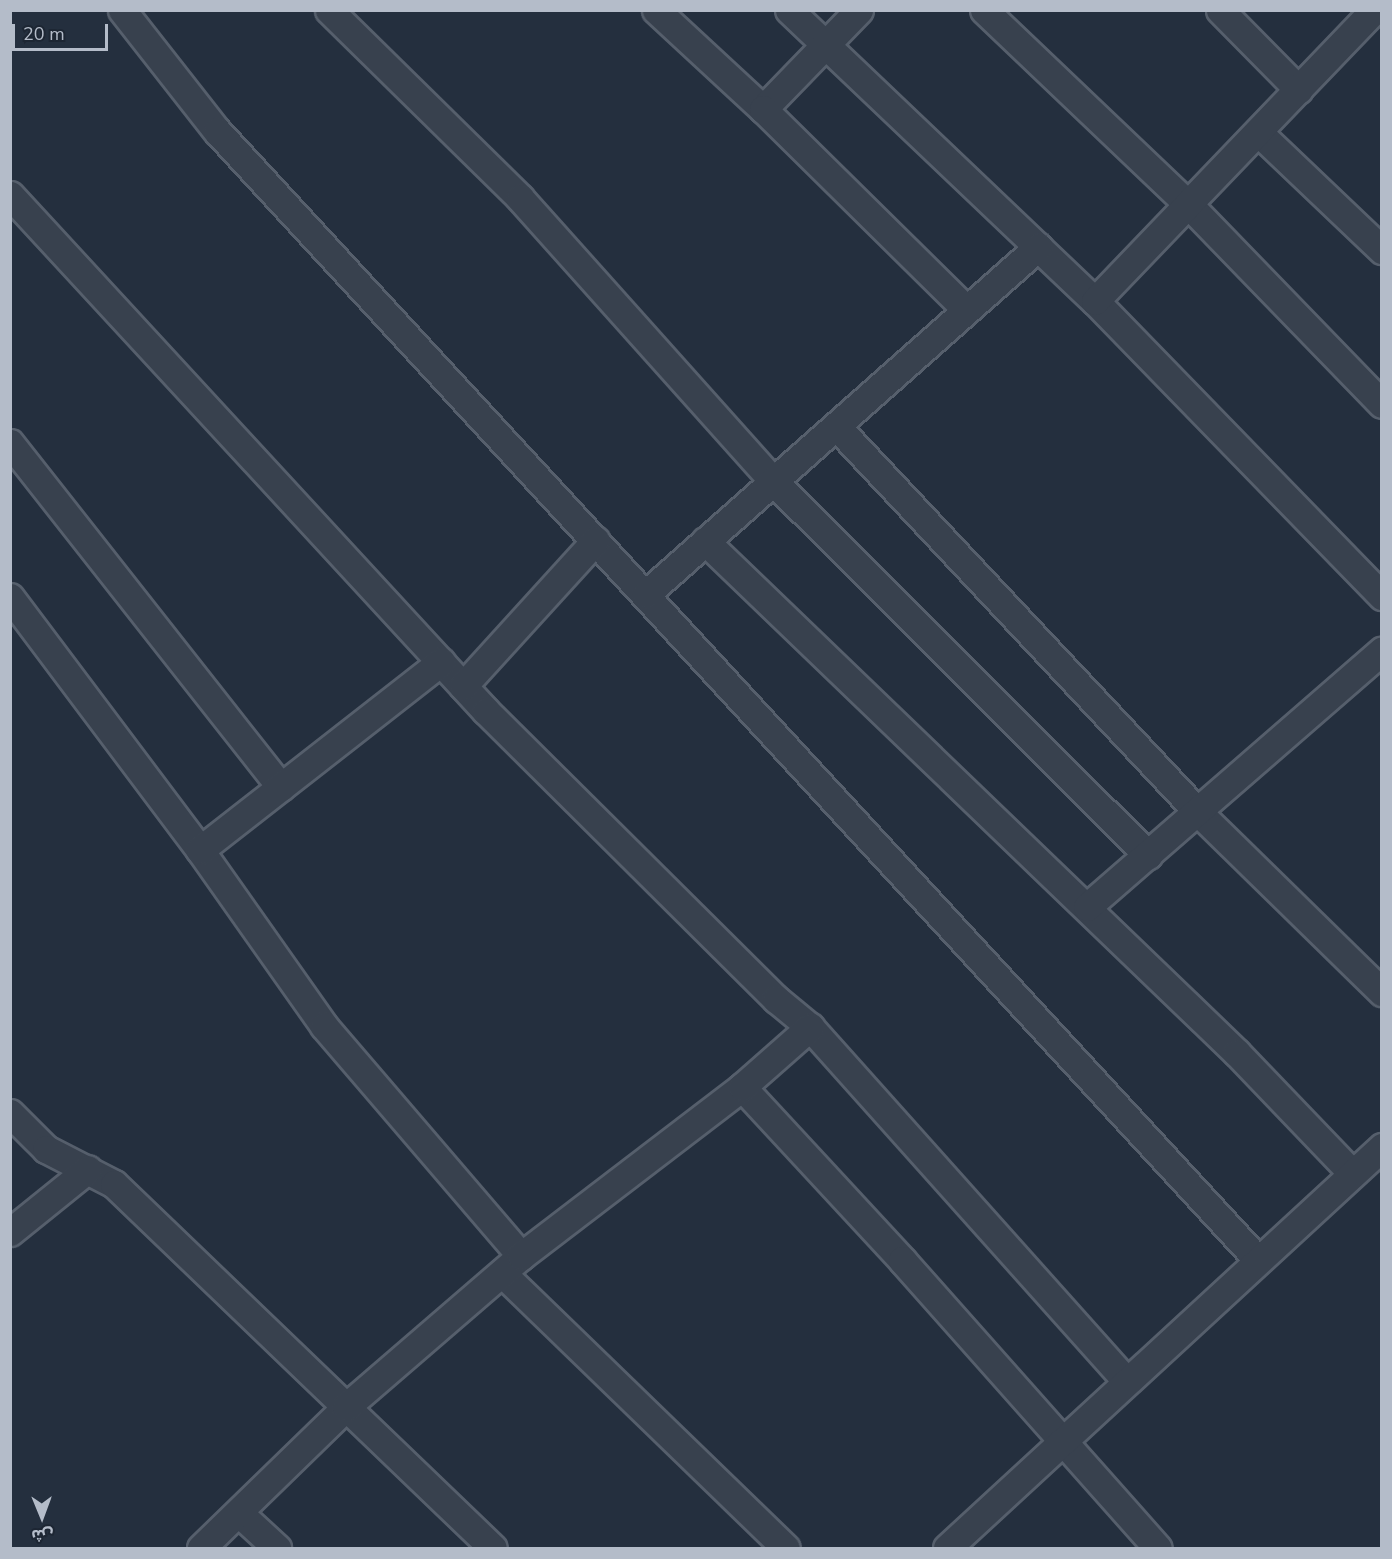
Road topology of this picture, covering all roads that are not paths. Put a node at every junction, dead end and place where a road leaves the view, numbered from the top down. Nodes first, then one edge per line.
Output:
1 (122, 10) edge
2 (329, 10) edge
3 (656, 10) edge
4 (789, 10) edge
5 (859, 10) edge
6 (984, 10) edge
7 (1220, 10) edge
8 (1374, 10) edge
9 (1378, 10) edge
10 (1382, 14) edge
11 (824, 43) junction
12 (1299, 90) junction
13 (763, 109) junction
14 (1259, 133) junction
15 (10, 195) edge
16 (1189, 205) junction
17 (1038, 247) junction
18 (1382, 250) edge
19 (1095, 301) junction
20 (968, 310) junction
21 (1382, 404) edge
22 (836, 426) junction
23 (10, 443) edge
24 (773, 481) junction
25 (596, 540) junction
26 (705, 541) junction
27 (646, 594) junction
28 (1382, 596) edge
29 (10, 597) edge
30 (1382, 651) edge
31 (441, 662) junction
32 (464, 686) junction
33 (280, 787) junction
34 (1197, 811) junction
35 (200, 850) junction
36 (1148, 855) junction
37 (1087, 907) junction
38 (1382, 992) edge
39 (810, 1027) junction
40 (742, 1087) junction
41 (10, 1113) edge
42 (1382, 1147) edge
43 (88, 1169) junction
44 (1352, 1173) junction
45 (10, 1232) edge
46 (1257, 1259) junction
47 (512, 1264) junction
48 (1126, 1381) junction
49 (346, 1407) junction
50 (1061, 1443) junction
51 (239, 1513) junction
52 (201, 1548) edge
53 (278, 1548) edge
54 (493, 1548) edge
55 (786, 1548) edge
56 (947, 1548) edge
57 (1158, 1548) edge

1 - 25 street
2 - 24 street
3 - 13 street
4 - 11 street
5 - 11 street
6 - 16 street
7 - 12 street
8 - 12 street
9 - 10 street
11 - 13 street
11 - 17 street
12 - 14 street
13 - 20 street
14 - 16 street
14 - 18 street
15 - 31 street
16 - 19 street
16 - 21 street
17 - 19 street
17 - 20 street
19 - 28 street
20 - 22 street
22 - 24 street
22 - 34 street
23 - 33 street
24 - 26 street
24 - 36 street
25 - 27 street
25 - 32 street
26 - 27 street
26 - 37 street
27 - 46 street
29 - 35 street
30 - 34 street
31 - 32 street
31 - 33 street
32 - 39 street
33 - 35 street
34 - 36 street
34 - 38 street
35 - 47 street
36 - 37 street
37 - 44 street
39 - 40 street
39 - 48 street
40 - 47 street
40 - 50 street
41 - 43 street
42 - 44 street
43 - 45 street
43 - 49 street
44 - 46 street
46 - 48 street
47 - 49 street
47 - 55 street
48 - 50 street
49 - 51 street
49 - 54 street
50 - 56 street
50 - 57 street
51 - 52 street
51 - 53 street

